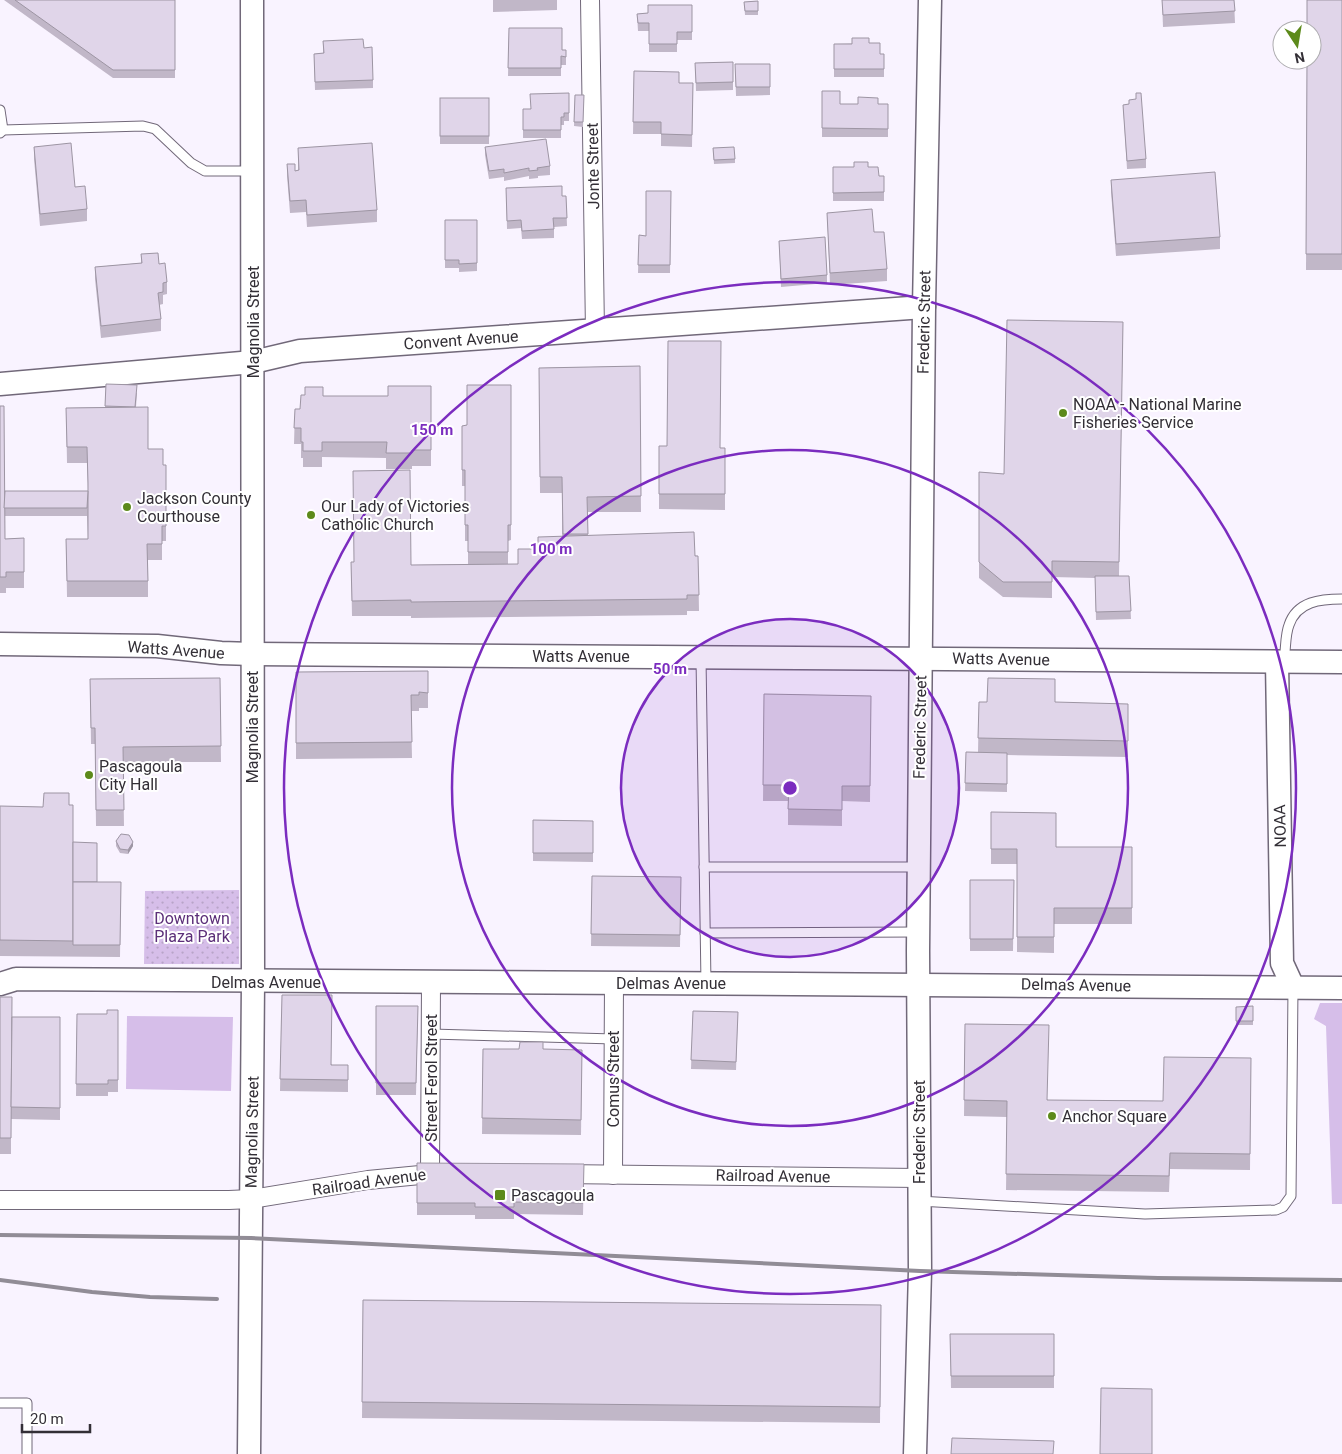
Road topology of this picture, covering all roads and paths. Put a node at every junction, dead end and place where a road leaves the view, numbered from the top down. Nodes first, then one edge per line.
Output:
1 (252, 0) edge
2 (590, 0) edge
3 (930, 0) edge
4 (0, 110) edge
5 (2, 132) edge
6 (252, 171) junction
7 (924, 307) junction
8 (595, 331) junction
9 (253, 362) junction
10 (0, 384) edge
11 (1342, 599) edge
12 (0, 644) edge
13 (252, 654) junction
14 (701, 657) junction
15 (921, 658) junction
16 (1281, 662) junction
17 (1342, 662) edge
18 (704, 866) junction
19 (919, 867) junction
20 (918, 932) junction
21 (705, 933) junction
22 (253, 982) junction
23 (431, 983) junction
24 (614, 983) junction
25 (706, 983) junction
26 (918, 983) junction
27 (0, 984) edge
28 (1293, 987) junction
29 (1342, 988) edge
30 (431, 1034) junction
31 (614, 1039) junction
32 (430, 1173) junction
33 (459, 1173) edge
34 (546, 1174) edge
35 (613, 1175) junction
36 (919, 1178) junction
37 (251, 1199) junction
38 (0, 1200) edge
39 (919, 1201) junction
40 (0, 1403) edge
41 (27, 1454) edge
42 (249, 1454) edge
43 (915, 1454) edge

1 - 6 street, Magnolia Street
2 - 8 street, Jonte Street
3 - 7 street, Frederic Street
4 - 5 lane
5 - 6 lane
6 - 9 street, Magnolia Street
7 - 8 street, Convent Avenue
7 - 15 street, Frederic Street
8 - 9 street, Convent Avenue
9 - 10 street, Convent Avenue
9 - 13 street, Magnolia Street
11 - 16 lane
12 - 13 street, Watts Avenue
13 - 14 street, Watts Avenue
13 - 22 street, Magnolia Street
14 - 15 street, Watts Avenue
14 - 18 lane
15 - 16 street, Watts Avenue
15 - 19 street, Frederic Street
16 - 17 street, Watts Avenue
16 - 28 street, NOAA
18 - 19 lane
18 - 21 lane
19 - 20 street, Frederic Street
20 - 21 lane
20 - 26 street, Frederic Street
21 - 25 lane
22 - 23 street, Delmas Avenue
22 - 27 street, Delmas Avenue
22 - 37 street, Magnolia Street
23 - 24 street, Delmas Avenue
23 - 30 street, Street Ferol Street
24 - 25 street, Delmas Avenue
24 - 31 street, Comus Street
25 - 26 street, Delmas Avenue
26 - 28 street, Delmas Avenue
26 - 36 street, Frederic Street
28 - 29 street, Delmas Avenue
28 - 39 lane
30 - 31 lane
30 - 32 street, Street Ferol Street
31 - 35 street, Comus Street
32 - 33 street, Railroad Avenue
32 - 37 street, Railroad Avenue
34 - 35 street, Railroad Avenue
35 - 36 street, Railroad Avenue
36 - 39 street, Frederic Street
37 - 38 street, Railroad Avenue
37 - 42 street, Magnolia Street
39 - 43 street, Frederic Street
40 - 41 lane

